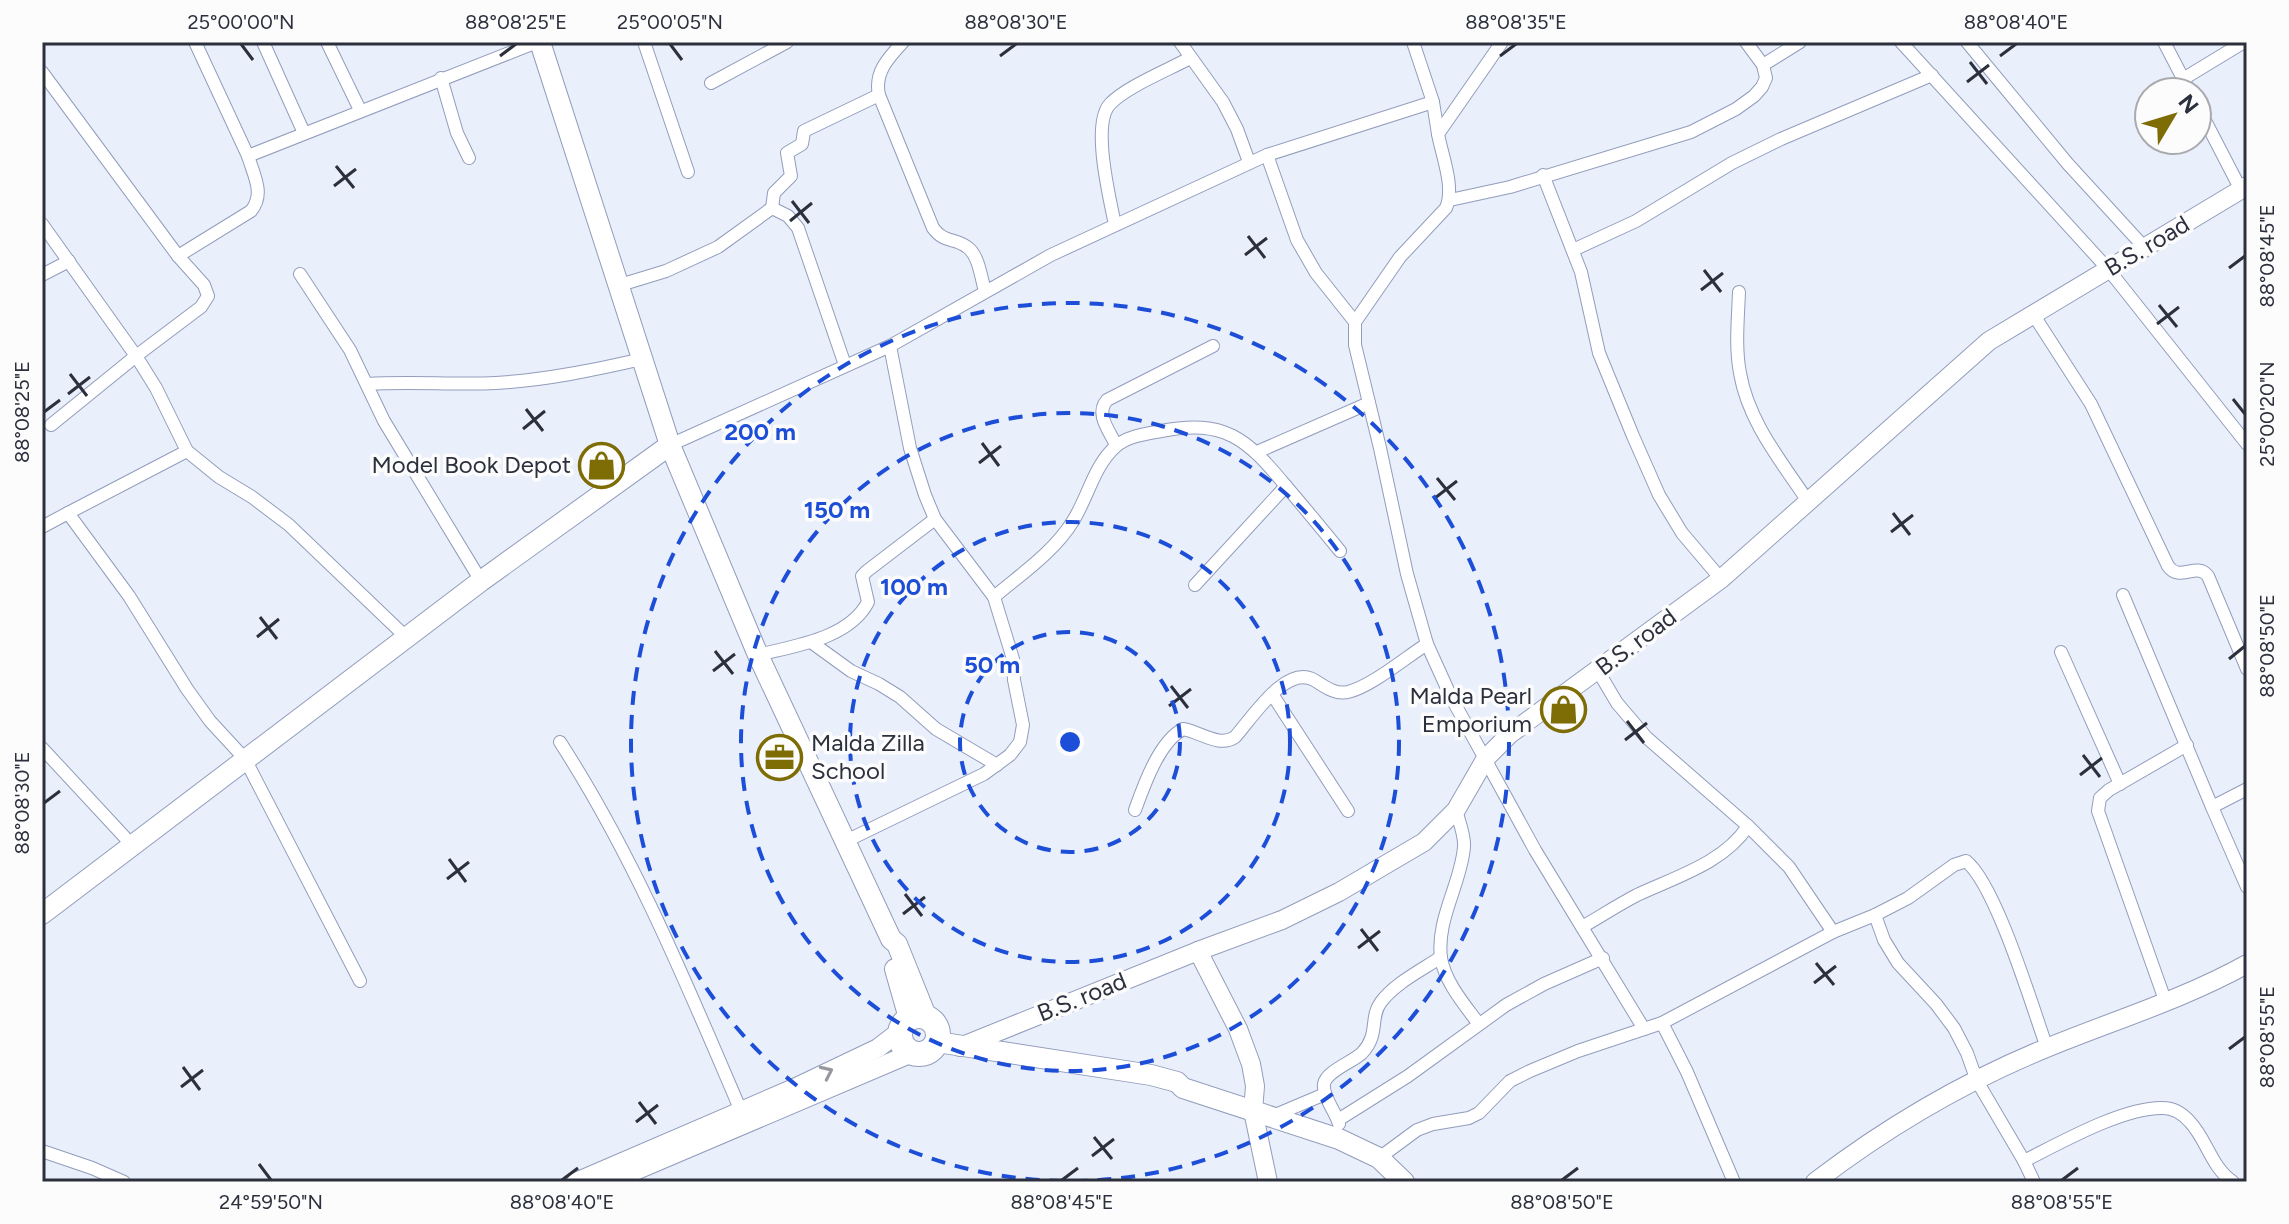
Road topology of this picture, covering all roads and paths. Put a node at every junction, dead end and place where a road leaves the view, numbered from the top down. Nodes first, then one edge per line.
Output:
1 (195, 42) edge
2 (263, 42) edge
3 (327, 42) edge
4 (538, 42) edge
5 (644, 42) edge
6 (787, 42) edge
7 (903, 42) edge
8 (1180, 42) edge
9 (1413, 42) edge
10 (1502, 42) edge
11 (1746, 42) edge
12 (1800, 42) edge
13 (1901, 42) edge
14 (1967, 42) edge
15 (2164, 42) edge
16 (2244, 42) edge
17 (763, 48) edge
18 (1190, 58) junction
19 (1763, 65) junction
20 (42, 72) edge
21 (1932, 75) junction
22 (2181, 76) edge
23 (2188, 76) edge
24 (441, 78) junction
25 (711, 83) dead end
26 (879, 95) junction
27 (1433, 102) junction
28 (360, 110) junction
29 (304, 133) junction
30 (2213, 133) edge
31 (1438, 134) junction
32 (1267, 155) junction
33 (248, 156) junction
34 (469, 158) dead end
35 (1249, 162) junction
36 (688, 172) dead end
37 (1543, 175) junction
38 (2244, 188) edge
39 (1450, 200) junction
40 (772, 208) junction
41 (42, 224) edge
42 (1115, 225) junction
43 (2144, 247) junction
44 (1573, 250) junction
45 (178, 256) junction
46 (69, 261) junction
47 (2108, 269) junction
48 (300, 274) dead end
49 (42, 275) edge
50 (620, 285) junction
51 (985, 291) junction
52 (1739, 292) dead end
53 (2033, 314) junction
54 (1355, 322) junction
55 (890, 346) junction
56 (1213, 346) dead end
57 (136, 356) junction
58 (642, 359) junction
59 (845, 365) junction
60 (367, 384) junction
61 (1369, 403) junction
62 (51, 425) dead end
63 (2247, 444) edge
64 (670, 445) junction
65 (1116, 445) junction
66 (187, 451) junction
67 (1257, 452) junction
68 (1286, 486) junction
69 (1807, 500) junction
70 (68, 513) junction
71 (935, 519) junction
72 (42, 527) edge
73 (1340, 551) dead end
74 (1721, 579) junction
75 (481, 581) junction
76 (1195, 585) dead end
77 (2123, 595) dead end
78 (994, 597) junction
79 (406, 637) junction
80 (811, 642) junction
81 (1427, 644) junction
82 (2061, 652) dead end
83 (758, 655) junction
84 (2247, 669) edge
85 (1598, 671) junction
86 (1272, 694) junction
87 (560, 742) dead end
88 (2187, 745) junction
89 (42, 748) edge
90 (1486, 758) junction
91 (245, 759) junction
92 (997, 765) junction
93 (2120, 784) junction
94 (2247, 789) edge
95 (2212, 807) junction
96 (1135, 810) dead end
97 (1456, 810) junction
98 (1348, 811) dead end
99 (1748, 826) junction
100 (846, 841) junction
101 (132, 845) junction
102 (2247, 887) edge
103 (44, 909) edge
104 (1875, 915) junction
105 (1582, 927) junction
106 (1833, 932) junction
107 (1198, 951) junction
108 (1441, 957) junction
109 (1603, 958) junction
110 (2247, 964) edge
111 (360, 981) dead end
112 (2166, 1003) junction
113 (1478, 1023) junction
114 (1662, 1023) junction
115 (1644, 1029) junction
116 (929, 1038) junction
117 (2047, 1048) junction
118 (1977, 1081) junction
119 (1325, 1094) junction
120 (741, 1111) junction
121 (1262, 1114) junction
122 (1338, 1129) junction
123 (42, 1151) edge
124 (1379, 1158) junction
125 (2024, 1161) junction
126 (124, 1182) edge
127 (576, 1182) edge
128 (609, 1182) edge
129 (1268, 1182) edge
130 (1404, 1182) edge
131 (1734, 1182) edge
132 (1815, 1182) edge
133 (2034, 1182) edge
134 (2232, 1182) edge

1 - 33 street
2 - 29 street
3 - 28 street
4 - 24 street
4 - 50 main road
5 - 36 street
6 - 17 street
7 - 26 street
8 - 18 street
9 - 27 street
10 - 31 street
11 - 19 street
12 - 19 street
13 - 21 street
14 - 43 street
15 - 22 street
16 - 23 street
17 - 25 street
18 - 35 street
18 - 42 street
19 - 37 street
20 - 45 street
21 - 44 street
21 - 47 street
24 - 28 street
24 - 34 street
26 - 40 street
26 - 51 street
27 - 31 street
27 - 32 street
28 - 29 street
29 - 33 street
30 - 38 street
31 - 39 street
32 - 35 street
32 - 54 street
33 - 45 street
35 - 42 street
37 - 39 street
37 - 44 street
38 - 43 street, B.S. road
39 - 54 street
40 - 50 street
40 - 59 street
41 - 46 street
42 - 51 street
43 - 47 street, B.S. road
44 - 74 street
45 - 57 street
46 - 49 street
46 - 57 street
47 - 53 street, B.S. road
47 - 63 street
48 - 60 street
50 - 58 main road
51 - 55 street
52 - 69 street
53 - 69 street, B.S. road
53 - 84 street
54 - 61 street
55 - 59 street
55 - 71 street
56 - 65 street
57 - 62 street
57 - 66 street
58 - 60 street
58 - 64 main road
59 - 64 street
60 - 75 street
61 - 67 street
61 - 81 street
64 - 75 main road
64 - 83 main road
65 - 67 street
65 - 78 street
66 - 70 street
66 - 79 street
67 - 68 street
68 - 73 street
68 - 76 street
69 - 74 street, B.S. road
70 - 72 street
70 - 91 street
71 - 78 street
71 - 80 street
74 - 85 street, B.S. road
75 - 79 main road
77 - 88 street
78 - 92 street
79 - 91 main road
80 - 83 street
80 - 92 street
81 - 86 street
81 - 90 street
82 - 93 street
83 - 100 main road
85 - 90 street, B.S. road
85 - 99 street
86 - 96 street
86 - 98 street
87 - 120 street
88 - 93 street
88 - 95 street
89 - 101 street
90 - 97 street, B.S. road
90 - 105 street
91 - 101 main road
91 - 111 street
92 - 100 street
93 - 112 street
94 - 95 street
95 - 102 street
97 - 107 street, B.S. road
97 - 108 street
99 - 105 street
99 - 106 street
100 - 116 main road
101 - 103 main road
104 - 106 street
104 - 117 street
104 - 118 street
105 - 109 street
106 - 114 street
107 - 116 street, B.S. road
107 - 121 street
108 - 113 street
108 - 119 street
109 - 113 street
109 - 115 street
110 - 112 street
112 - 117 street
113 - 122 street
114 - 115 street
114 - 131 street
115 - 124 street
120 -> 116 street
116 - 121 main road
116 - 128 street
117 - 118 street
118 - 125 street
118 - 132 street
119 - 121 street
119 - 122 street
120 - 127 street
121 - 122 main road
121 - 129 street
122 - 124 main road
123 - 126 street
124 - 130 main road
125 - 133 street
125 - 134 street

